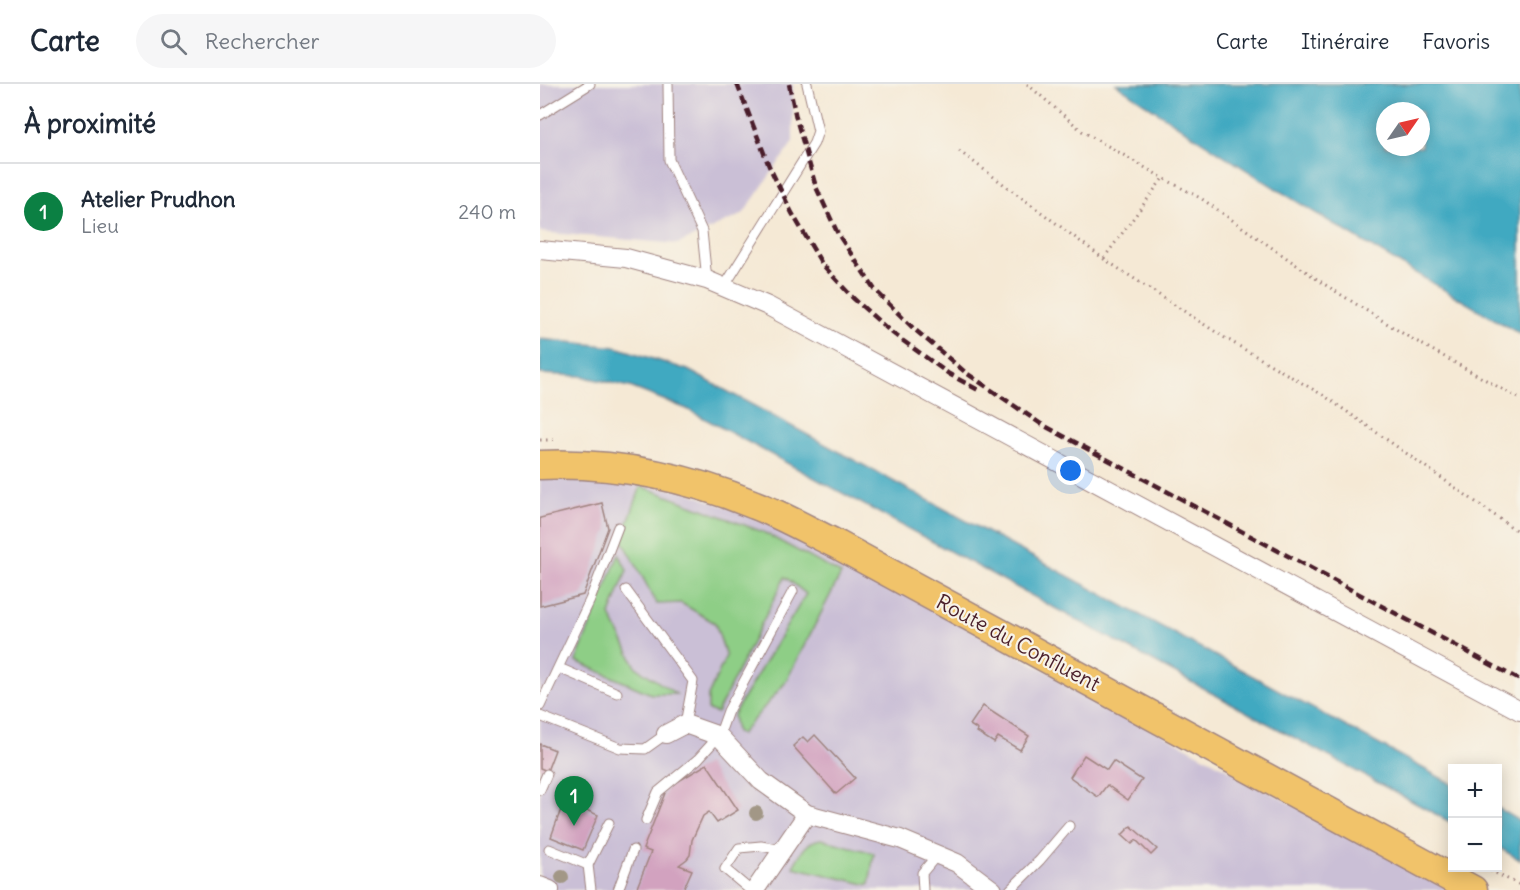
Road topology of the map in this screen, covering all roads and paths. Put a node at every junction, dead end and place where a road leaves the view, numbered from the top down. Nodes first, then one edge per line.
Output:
1 (590, 84) edge
2 (668, 84) edge
3 (807, 84) edge
4 (1027, 84) edge
5 (540, 115) edge
6 (959, 151) dead end
7 (1163, 178) junction
8 (540, 250) edge
9 (1104, 259) junction
10 (716, 283) junction
11 (1520, 399) edge
12 (540, 465) edge
13 (618, 527) dead end
14 (1520, 533) edge
15 (626, 590) dead end
16 (793, 591) dead end
17 (559, 668) junction
18 (617, 693) dead end
19 (540, 706) edge
20 (1520, 711) edge
21 (540, 716) edge
22 (685, 724) junction
23 (666, 734) joint
24 (719, 736) junction
25 (547, 774) dead end
26 (540, 790) edge
27 (807, 814) junction
28 (646, 820) dead end
29 (609, 823) dead end
30 (1069, 826) dead end
31 (549, 849) dead end
32 (633, 850) dead end
33 (783, 850) junction
34 (937, 855) junction
35 (588, 865) junction
36 (1495, 872) edge
37 (1520, 885) edge
38 (540, 886) edge
39 (550, 890) edge
40 (591, 890) edge
41 (618, 890) edge
42 (750, 890) edge
43 (755, 890) edge
44 (923, 890) edge
45 (993, 890) edge
46 (1010, 890) edge
47 (1473, 890) edge

1 - 5 lane
2 - 10 lane
3 - 10 lane
4 - 7 path
6 - 9 path
7 - 9 path
7 - 11 path
8 - 10 street
9 - 14 path
10 - 20 street
12 - 47 main road, Route du Confluent
13 - 17 lane
15 - 22 lane
16 - 24 lane
17 - 18 lane
17 - 19 lane
21 - 23 lane
22 - 23 street
22 - 24 street
24 - 27 street
24 - 28 lane
25 - 26 lane
27 - 33 street
27 - 34 street
29 - 35 lane
30 - 46 lane
31 - 35 lane
32 - 41 lane
33 - 42 lane
33 - 43 street
34 - 44 lane
34 - 45 street
35 - 40 lane
36 - 37 path
38 - 39 street

